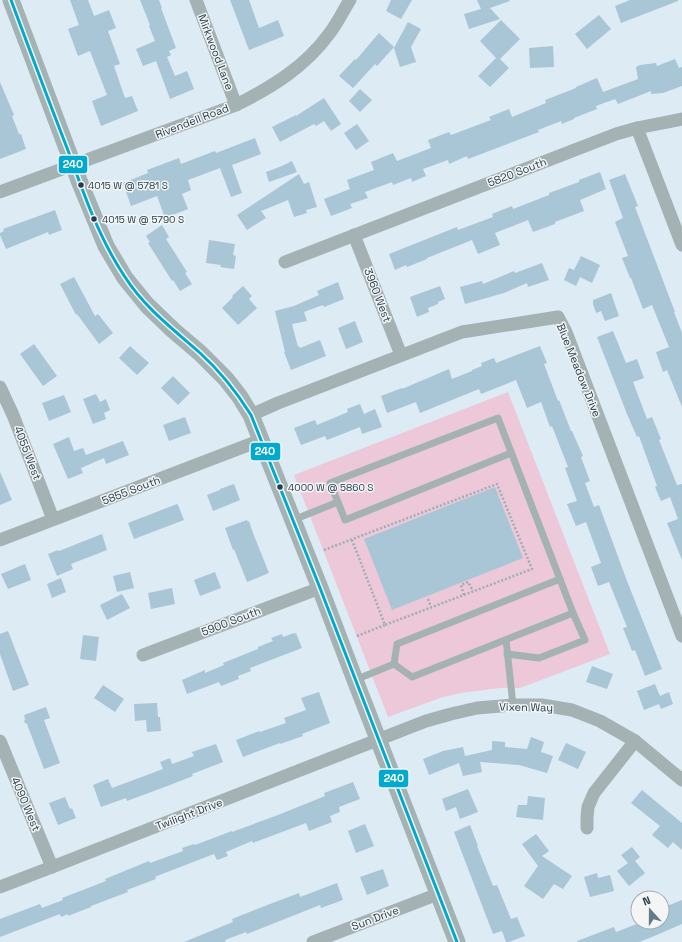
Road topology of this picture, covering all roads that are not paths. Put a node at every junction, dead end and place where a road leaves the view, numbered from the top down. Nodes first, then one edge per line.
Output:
1 (11, 0) edge
2 (196, 0) edge
3 (350, 0) edge
4 (236, 105) junction
5 (682, 119) edge
6 (637, 128) junction
7 (74, 164) junction
8 (0, 192) edge
9 (354, 235) junction
10 (682, 245) edge
11 (285, 262) dead end
12 (401, 355) junction
13 (0, 387) edge
14 (251, 415) junction
15 (261, 440) junction
16 (512, 453) junction
17 (338, 502) junction
18 (54, 519) junction
19 (292, 520) junction
20 (0, 540) edge
21 (560, 579) junction
22 (320, 588) junction
23 (574, 613) junction
24 (682, 636) edge
25 (506, 640) junction
26 (507, 654) junction
27 (143, 655) dead end
28 (394, 664) junction
29 (355, 680) junction
30 (513, 706) junction
31 (379, 740) junction
32 (0, 741) edge
33 (635, 741) junction
34 (682, 780) edge
35 (587, 828) dead end
36 (52, 867) junction
37 (0, 887) edge
38 (438, 894) junction
39 (313, 942) edge
40 (457, 942) edge

1 - 7 street
2 - 4 street, Mirkwood Lane
3 - 4 street, Rivendell Road
4 - 7 street, Rivendell Road
5 - 6 street, 5820 South
6 - 9 street, 5820 South
6 - 10 street
7 - 8 street, Rivendell Road
7 - 14 street
9 - 11 street, 5820 South
9 - 12 street, 3960 West
12 - 14 street, Blue Meadow Drive
12 - 24 street, Blue Meadow Drive
13 - 18 street, 4055 West
14 - 15 street
15 - 18 street, 5855 South
15 - 19 street
16 - 17 lane
16 - 17 lane
16 - 21 lane
17 - 19 lane
18 - 20 street, 5855 South
19 - 22 street
21 - 23 lane
21 - 28 lane
22 - 27 street, 5900 South
22 - 29 street
23 - 25 lane
23 - 26 lane
25 - 26 lane
25 - 28 lane
26 - 30 lane
28 - 29 lane
29 - 31 street
30 - 31 street, Vixen Way
30 - 33 street, Vixen Way
31 - 36 street, Twilight Drive
31 - 38 street
32 - 36 street, 4090 West
33 - 34 street, Vixen Way
33 - 35 street
36 - 37 street, Twilight Drive
38 - 39 street, Sun Drive
38 - 40 street

